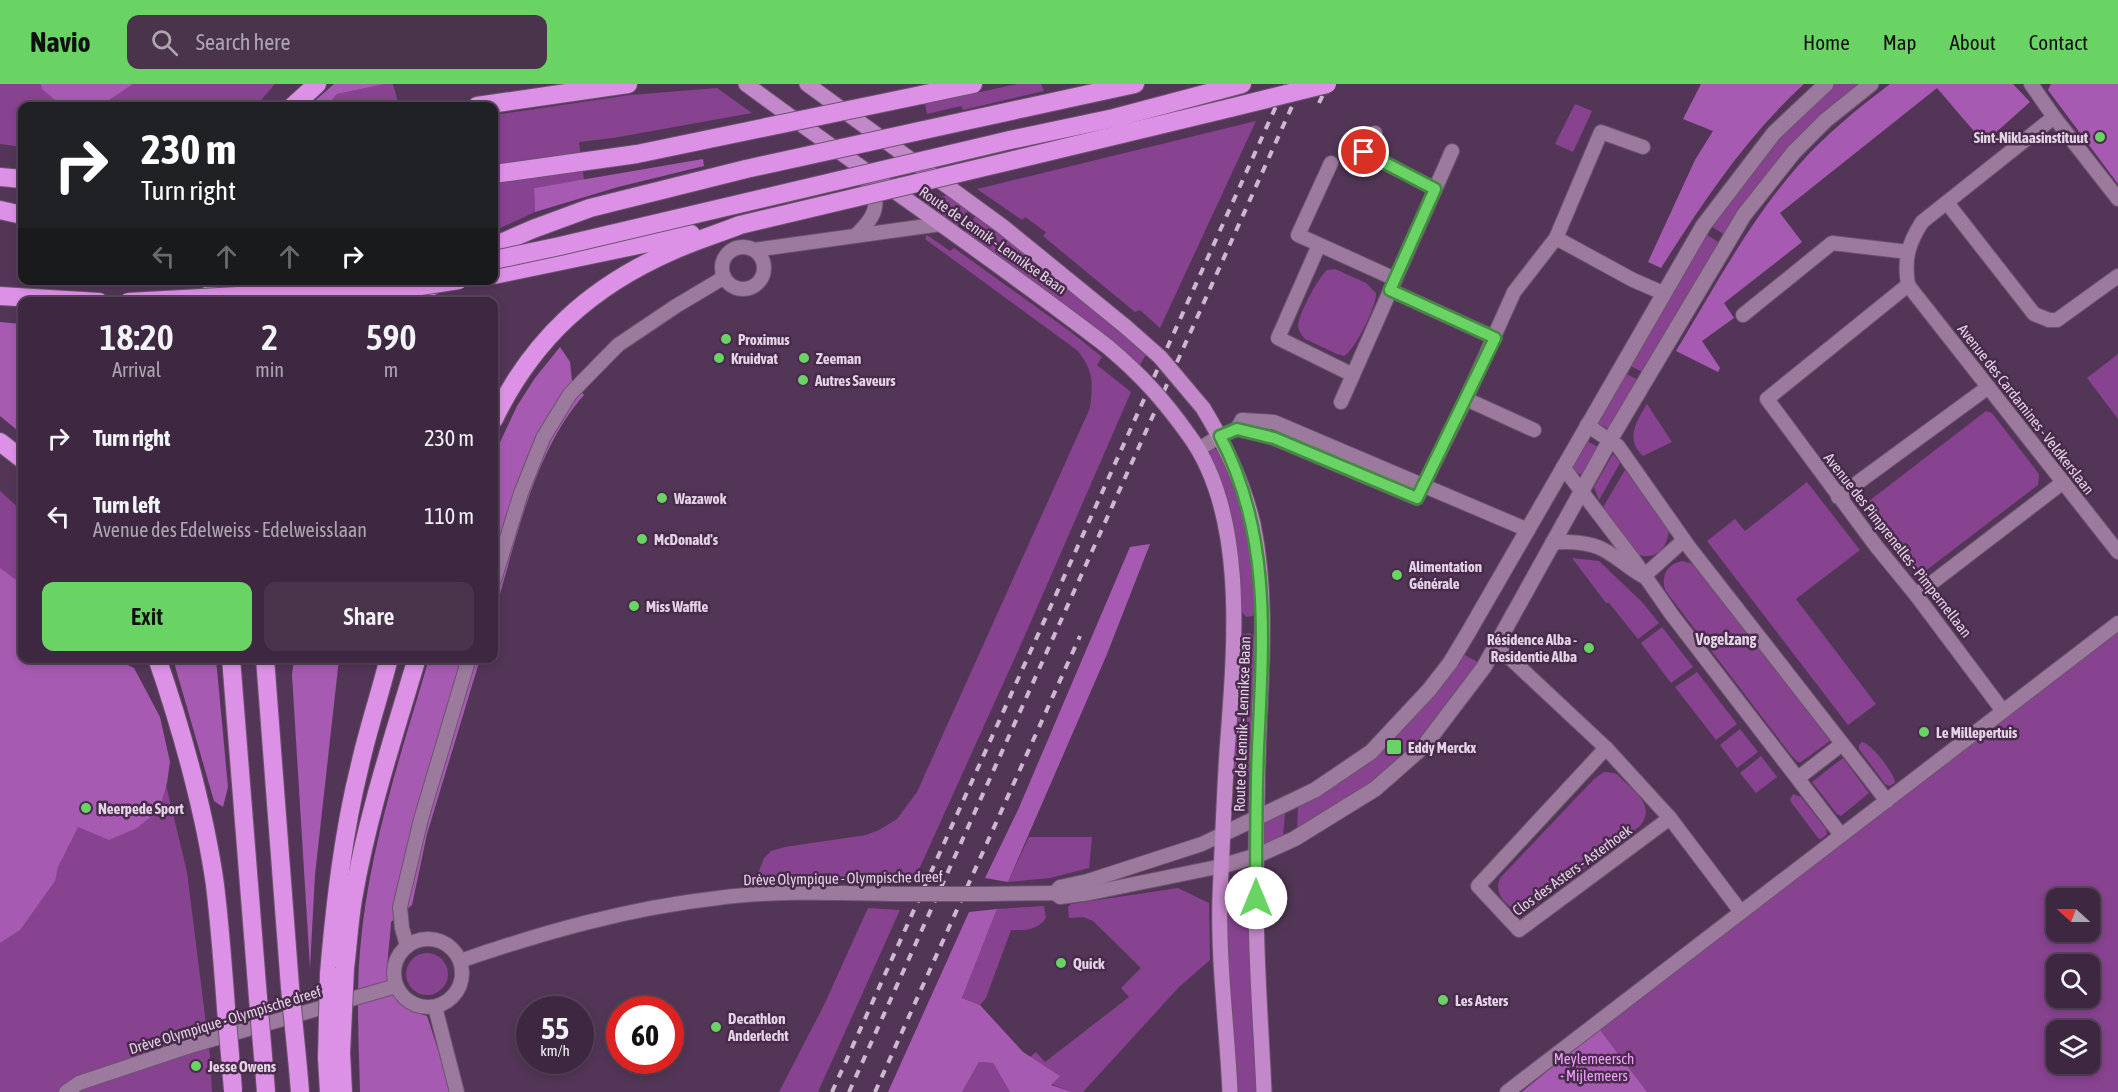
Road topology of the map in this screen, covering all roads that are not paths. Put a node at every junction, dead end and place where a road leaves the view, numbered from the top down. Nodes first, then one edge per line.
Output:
1 (317, 84) edge
2 (628, 84) edge
3 (746, 84) edge
4 (807, 84) edge
5 (973, 84) edge
6 (1135, 84) edge
7 (1241, 84) edge
8 (1327, 84) edge
9 (1826, 84) edge
10 (1871, 84) edge
11 (2031, 84) edge
12 (297, 102) edge
13 (498, 103) edge
14 (2054, 117) junction
15 (1375, 134) dead end
16 (1643, 147) dead end
17 (1452, 151) dead end
18 (1331, 163) dead end
19 (855, 164) junction
20 (498, 173) edge
21 (0, 177) edge
22 (18, 179) edge
23 (1435, 189) junction
24 (2118, 199) edge
25 (1948, 204) junction
26 (0, 210) edge
27 (18, 214) edge
28 (941, 224) junction
29 (740, 225) junction
30 (856, 235) junction
31 (1556, 238) junction
32 (498, 244) edge
33 (1319, 245) junction
34 (754, 250) junction
35 (1908, 252) junction
36 (498, 259) edge
37 (498, 274) edge
38 (2118, 276) edge
39 (723, 278) junction
40 (250, 285) edge
41 (361, 285) edge
42 (427, 285) edge
43 (433, 285) edge
44 (1392, 285) junction
45 (1908, 285) junction
46 (330, 291) junction
47 (1663, 293) junction
48 (0, 296) edge
49 (18, 297) edge
50 (239, 297) edge
51 (270, 297) edge
52 (417, 297) edge
53 (1743, 315) dead end
54 (1495, 338) junction
55 (1353, 375) junction
56 (1988, 388) junction
57 (1466, 399) junction
58 (1341, 402) dead end
59 (498, 412) edge
60 (1587, 425) junction
61 (1237, 429) junction
62 (1534, 430) dead end
63 (1220, 436) junction
64 (1610, 440) junction
65 (0, 442) edge
66 (1199, 449) junction
67 (18, 456) edge
68 (1563, 467) junction
69 (2062, 483) junction
70 (1422, 485) junction
71 (1582, 490) junction
72 (1838, 497) junction
73 (1528, 530) junction
74 (1684, 540) junction
75 (1552, 543) junction
76 (2118, 552) edge
77 (498, 567) edge
78 (1644, 576) junction
79 (1916, 595) junction
80 (2118, 623) edge
81 (1495, 648) junction
82 (159, 663) edge
83 (231, 663) edge
84 (265, 663) edge
85 (388, 663) edge
86 (415, 663) edge
87 (468, 663) edge
88 (2003, 711) junction
89 (1842, 744) junction
90 (1606, 748) junction
91 (1798, 778) junction
92 (1887, 801) junction
93 (1257, 818) junction
94 (1670, 818) junction
95 (1223, 834) junction
96 (1841, 835) junction
97 (1256, 856) junction
98 (1222, 866) junction
99 (1055, 893) junction
100 (1741, 912) junction
101 (407, 946) junction
102 (460, 961) junction
103 (337, 971) junction
104 (396, 986) junction
105 (435, 1007) junction
106 (334, 1056) junction
107 (265, 1086) edge
108 (233, 1091) edge
109 (66, 1092) edge
110 (300, 1092) edge
111 (329, 1092) edge
112 (343, 1092) edge
113 (457, 1092) edge
114 (1230, 1092) edge
115 (1264, 1092) edge
116 (1508, 1092) edge

1 - 12 highway
2 - 13 highway
3 - 19 main road, Route de Lennik - Lennikse Baan
4 - 63 main road, Route de Lennik - Lennikse Baan, bridge
5 - 20 highway, bridge
6 - 32 highway, bridge
7 - 36 highway, bridge
8 - 29 highway, bridge
9 - 47 street
10 - 64 street
11 - 14 street
14 - 24 street
14 - 25 street
15 - 23 street
16 - 31 street
17 - 23 street
18 - 33 street
19 - 28 main road, Route de Lennik - Lennikse Baan
19 - 30 street
21 - 22 highway
23 - 44 street
25 - 35 street
25 - 38 street
26 - 27 highway
28 - 30 street
28 - 66 main road, Route de Lennik - Lennikse Baan, bridge
29 - 37 highway
29 - 59 highway
30 - 34 street
31 - 47 street
31 - 54 street
33 - 44 street
33 - 55 street
34 - 39 street
34 - 39 street
35 - 45 street
35 - 53 street
39 - 77 street
40 - 51 highway, bridge
41 - 46 highway
42 - 46 highway, bridge
43 - 52 highway
44 - 54 street
44 - 55 street
45 - 56 street, Avenue des Cardamines - Veldkerslaan
45 - 72 street, Avenue des Pimprenelles - Pimpernellaan
46 - 50 highway, bridge
47 - 60 street
48 - 49 highway
54 - 57 street
55 - 58 street
56 - 69 street, Avenue des Cardamines - Veldkerslaan
56 - 72 street
57 - 62 street
57 - 70 street
60 - 64 street
60 - 68 street
61 - 63 street
61 - 70 street
61 - 70 street
63 - 66 street
63 - 93 main road, Route de Lennik - Lennikse Baan
64 - 71 street
64 - 74 street
65 - 67 highway
66 - 95 main road, Route de Lennik - Lennikse Baan
68 - 71 street
68 - 73 street
69 - 76 street, Avenue des Cardamines - Veldkerslaan
69 - 79 street
70 - 73 street
71 - 75 street
71 - 78 street
72 - 79 street, Avenue des Pimprenelles - Pimpernellaan
73 - 93 street
74 - 78 street
74 - 89 street
75 - 78 street
75 - 81 street
78 - 91 street
79 - 88 street, Avenue des Pimprenelles - Pimpernellaan
80 - 88 street
81 - 90 street
81 - 97 street
82 - 108 highway, bridge
83 - 107 highway, bridge
84 - 110 highway, bridge
85 - 103 highway
86 - 103 highway
87 - 101 street
88 - 92 street
89 - 91 street
89 - 92 street
90 - 94 street
90 - 94 street, Clos des Asters - Asterhoek
91 - 96 street
92 - 96 street
93 - 95 street
93 - 97 main road, Route de Lennik - Lennikse Baan
94 - 100 street
95 - 98 main road, Route de Lennik - Lennikse Baan
95 - 99 street, Drève Olympique - Olympische dreef
96 - 100 street
97 - 98 street
97 - 115 main road, Route de Lennik - Lennikse Baan
98 - 99 street, Drève Olympique - Olympische dreef
98 - 114 main road, Route de Lennik - Lennikse Baan
99 - 102 street, Drève Olympique - Olympische dreef, bridge
100 - 116 street
101 - 102 street
101 - 104 street
102 - 105 street
103 - 106 highway, bridge
104 - 105 street
104 - 109 street, Drève Olympique - Olympische dreef
105 - 113 street
106 - 111 highway
106 - 112 highway

